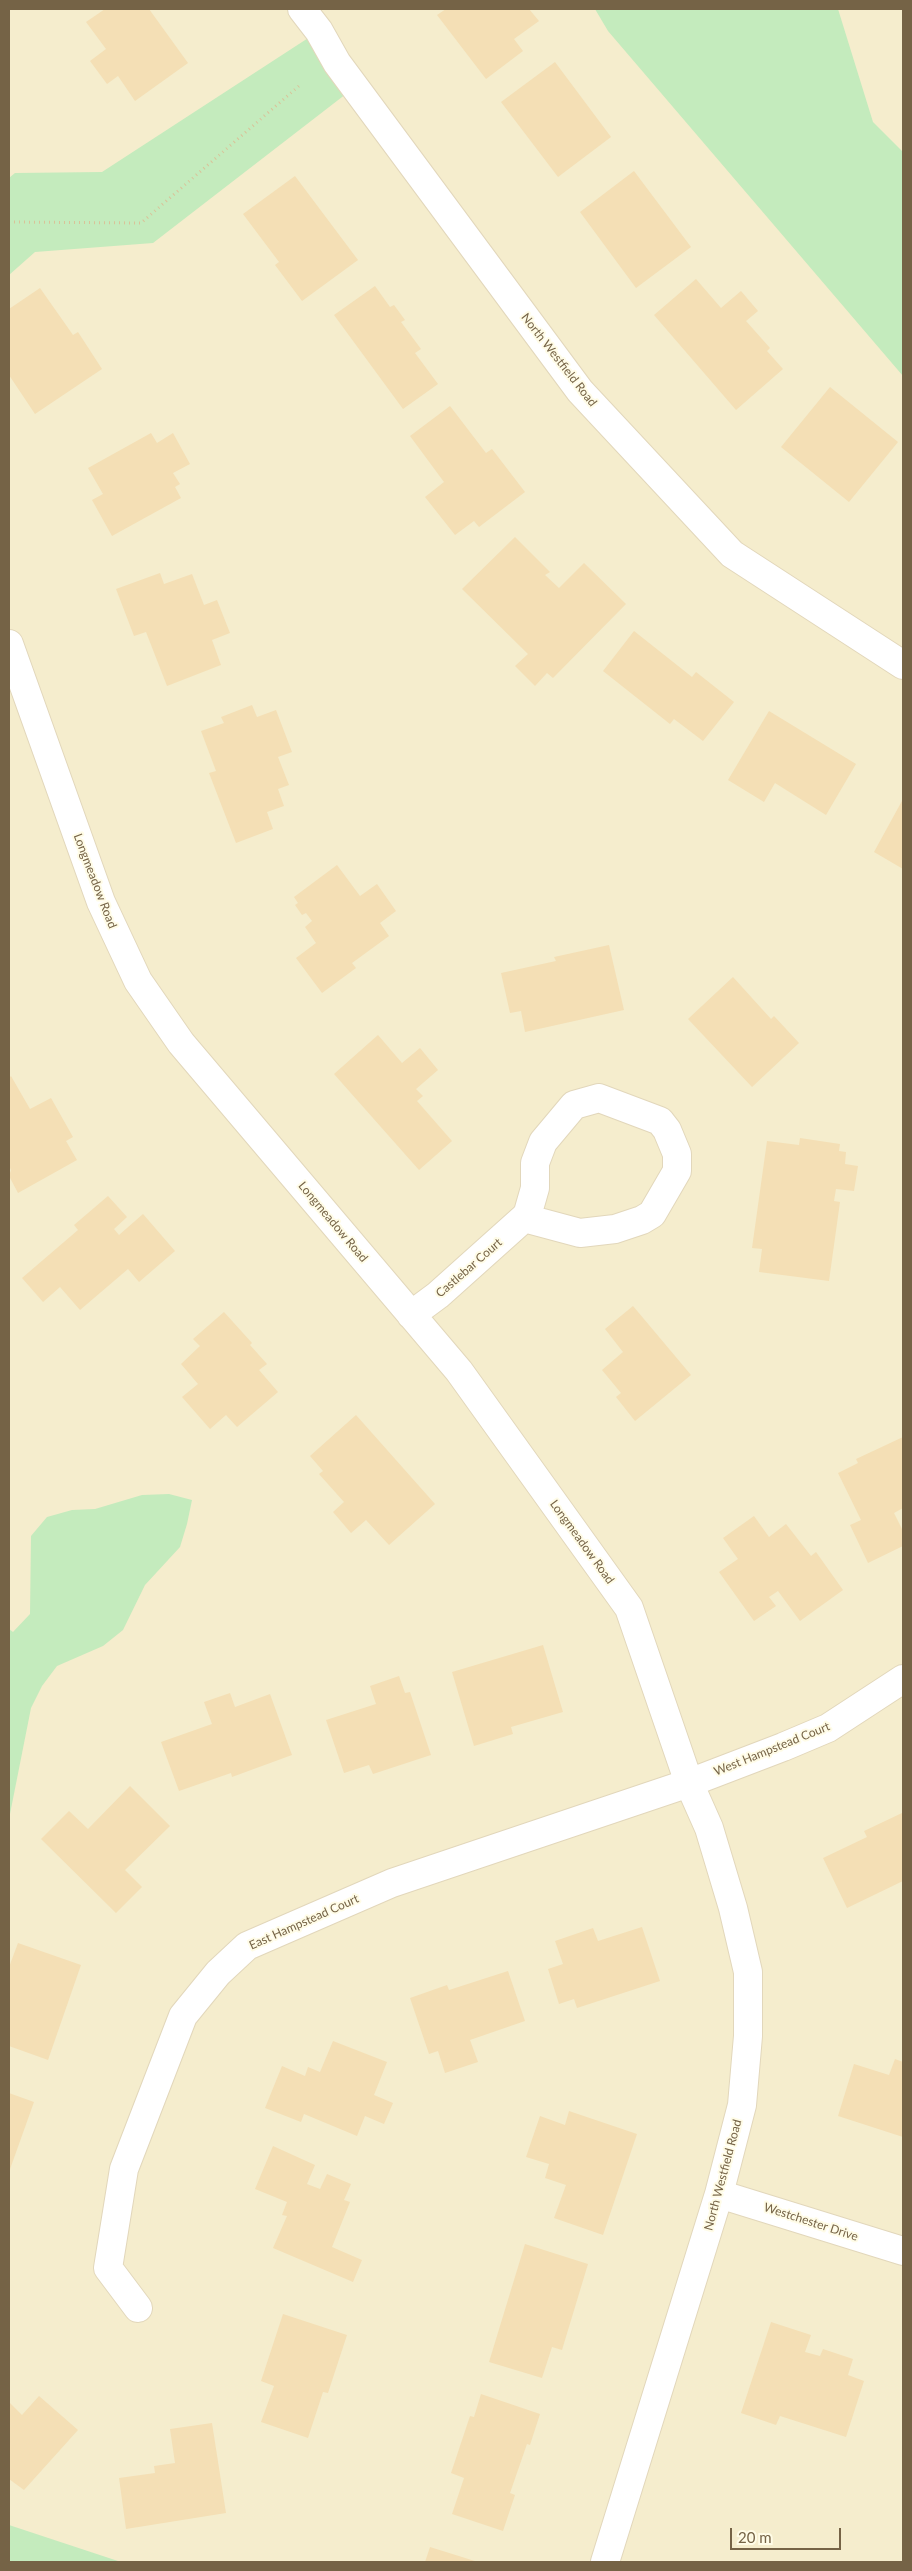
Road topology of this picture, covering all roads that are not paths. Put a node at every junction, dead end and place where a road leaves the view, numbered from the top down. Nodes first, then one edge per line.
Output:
1 (302, 9) edge
2 (9, 644) edge
3 (903, 665) edge
4 (524, 1218) junction
5 (411, 1315) junction
6 (903, 1679) edge
7 (689, 1783) junction
8 (719, 2194) junction
9 (903, 2251) edge
10 (138, 2308) dead end
11 (605, 2562) edge

1 - 3 street, North Westfield Road
2 - 5 street, Longmeadow Road
4 - 4 street, Castlebar Court
4 - 5 street, Castlebar Court
5 - 7 street, Longmeadow Road
6 - 7 street, West Hampstead Court
7 - 8 street, North Westfield Road
7 - 10 street, East Hampstead Court
8 - 9 street, Westchester Drive
8 - 11 street, North Westfield Road

